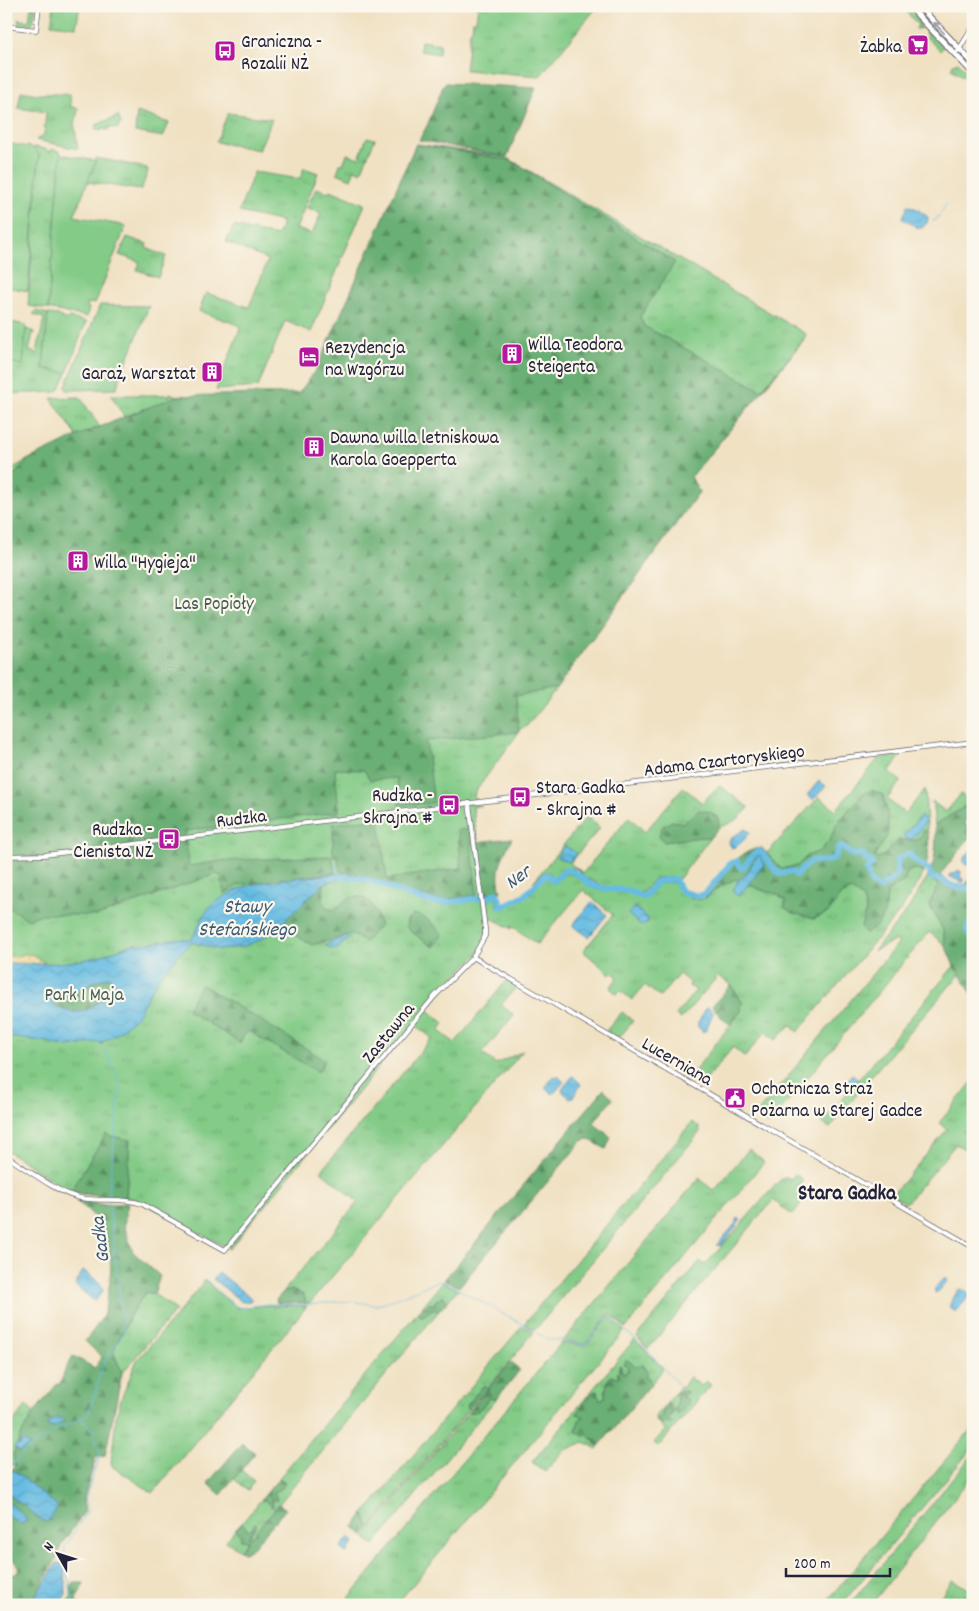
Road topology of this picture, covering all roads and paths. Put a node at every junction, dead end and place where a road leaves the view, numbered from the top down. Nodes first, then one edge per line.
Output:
1 (39, 6) edge
2 (909, 6) edge
3 (919, 6) edge
4 (6, 26) edge
5 (973, 27) edge
6 (960, 49) junction
7 (956, 56) junction
8 (973, 63) edge
9 (973, 73) edge
10 (973, 742) edge
11 (479, 802) joint
12 (469, 803) junction
13 (6, 856) edge
14 (473, 957) junction
15 (6, 1156) edge
16 (973, 1247) edge

1 - 4 street
2 - 7 main road
6 -> 3 main road
5 - 6 street
6 - 7 street
6 - 8 main road
7 - 9 main road
10 - 11 street, Adama Czartoryskiego
11 - 12 street, Rudzka
12 - 13 street, Rudzka
12 - 14 street, Zastawna
14 - 15 street, Zastawna
14 - 16 street, Lucerniana

